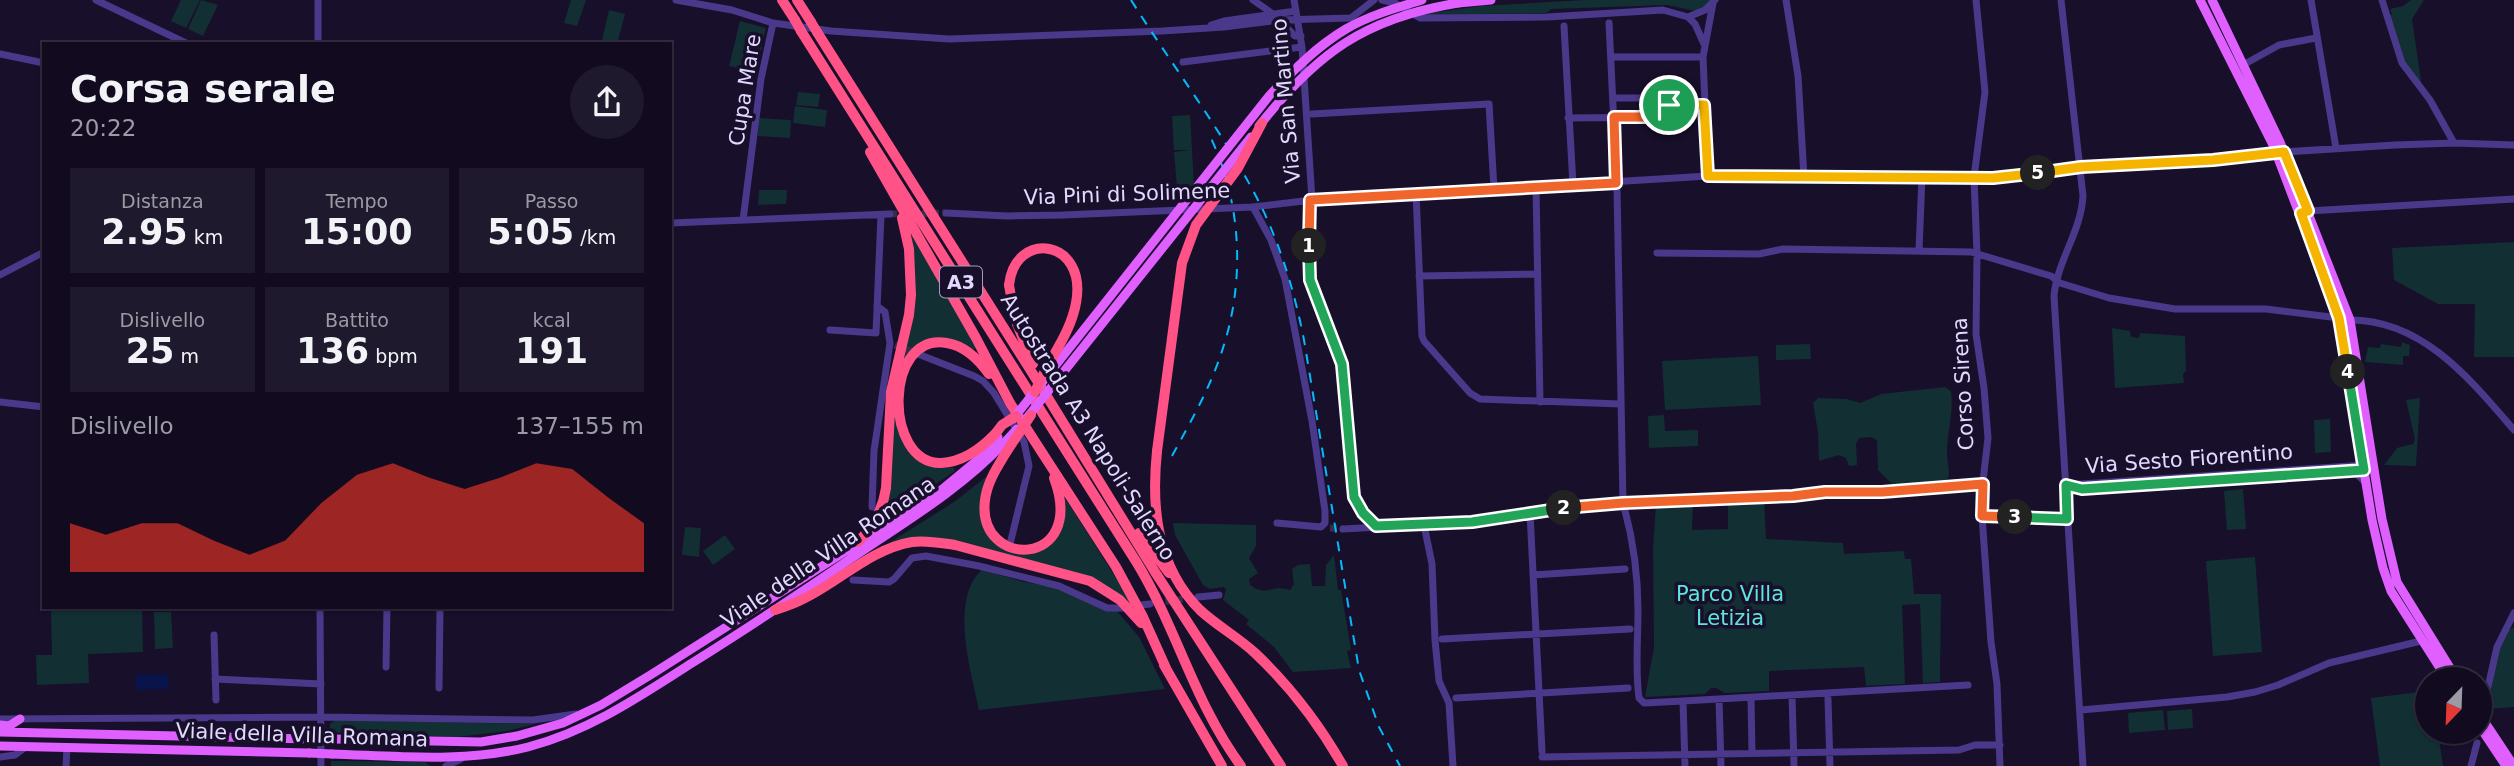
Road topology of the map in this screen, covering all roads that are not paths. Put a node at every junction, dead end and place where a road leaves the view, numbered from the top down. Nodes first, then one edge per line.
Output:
1 (96, 0) edge
2 (318, 0) edge
3 (676, 0) edge
4 (782, 0) edge
5 (797, 0) edge
6 (1294, 0) edge
7 (1374, 0) edge
8 (1382, 0) edge
9 (1422, 0) edge
10 (1491, 0) edge
11 (1786, 0) edge
12 (1976, 0) edge
13 (2061, 0) edge
14 (2200, 0) edge
15 (2212, 0) edge
16 (2311, 0) edge
17 (2382, 0) edge
18 (1714, 1) edge
19 (1256, 2) edge
20 (109, 4) edge
21 (1296, 11) junction
22 (1273, 14) junction
23 (1259, 16) junction
24 (1688, 17) junction
25 (1280, 20) junction
26 (1298, 21) junction
27 (773, 23) junction
28 (1609, 23) dead end
29 (1564, 26) dead end
30 (1207, 27) junction
31 (1301, 36) junction
32 (2316, 38) junction
33 (184, 42) edge
34 (318, 42) edge
35 (1704, 44) junction
36 (1302, 47) junction
37 (0, 54) edge
38 (1611, 57) junction
39 (1703, 57) junction
40 (1183, 62) dead end
41 (42, 63) edge
42 (2243, 65) junction
43 (1613, 98) junction
44 (1669, 105) junction
45 (1704, 105) junction
46 (849, 106) junction
47 (1312, 114) dead end
48 (1614, 117) junction
49 (1568, 118) junction
50 (1262, 122) junction
51 (2455, 143) junction
52 (2514, 145) edge
53 (2336, 148) junction
54 (2280, 152) junction
55 (2081, 167) junction
56 (1708, 176) junction
57 (1922, 176) junction
58 (1804, 177) junction
59 (1974, 177) junction
60 (1616, 183) junction
61 (1573, 185) junction
62 (1536, 187) junction
63 (891, 189) junction
64 (1494, 190) junction
65 (1416, 193) junction
66 (2514, 199) edge
67 (1310, 200) junction
68 (1253, 207) junction
69 (2304, 212) junction
70 (890, 214) tunnel mouth
71 (946, 214) tunnel mouth
72 (881, 215) junction
73 (743, 220) junction
74 (672, 223) edge
75 (1919, 251) junction
76 (42, 253) edge
77 (1657, 253) dead end
78 (1978, 254) junction
79 (1537, 274) junction
80 (0, 275) edge
81 (1419, 275) junction
82 (2056, 280) junction
83 (877, 306) junction
84 (2339, 318) junction
85 (2350, 320) junction
86 (830, 330) dead end
87 (918, 354) tunnel mouth
88 (1039, 391) junction
89 (0, 402) edge
90 (1540, 402) junction
91 (1010, 403) junction
92 (1621, 404) junction
93 (42, 407) edge
94 (1031, 415) joint
95 (1016, 416) joint
96 (2514, 430) edge
97 (1001, 441) junction
98 (1047, 459) junction
99 (2367, 467) junction
100 (2354, 472) junction
101 (1097, 476) junction
102 (2366, 483) junction
103 (1983, 484) junction
104 (2066, 485) junction
105 (1623, 503) junction
106 (872, 507) dead end
107 (1530, 513) junction
108 (1982, 516) junction
109 (2067, 519) junction
110 (1277, 523) dead end
111 (1424, 525) junction
112 (1376, 526) junction
113 (1343, 529) tunnel mouth
114 (858, 542) junction
115 (1010, 544) dead end
116 (1006, 563) dead end
117 (1625, 569) dead end
118 (1003, 574) junction
119 (1533, 575) junction
120 (853, 580) dead end
121 (1219, 594) dead end
122 (1196, 600) junction
123 (1150, 604) tunnel mouth
124 (1142, 605) dead end
125 (1123, 608) dead end
126 (320, 609) edge
127 (387, 609) edge
128 (442, 609) edge
129 (775, 610) junction
130 (2514, 613) edge
131 (1630, 629) dead end
132 (1535, 634) junction
133 (214, 635) dead end
134 (1442, 639) dead end
135 (2421, 641) junction
136 (387, 667) dead end
137 (2439, 667) edge
138 (2450, 667) edge
139 (1166, 668) junction
140 (2492, 668) edge
141 (215, 679) junction
142 (321, 684) junction
143 (441, 684) dead end
144 (1968, 685) dead end
145 (1628, 688) dead end
146 (1539, 694) junction
147 (1792, 695) junction
148 (1456, 698) dead end
149 (1751, 698) junction
150 (1719, 699) junction
151 (1828, 699) dead end
152 (216, 700) dead end
153 (1683, 701) junction
154 (2081, 710) junction
155 (587, 712) junction
156 (321, 717) junction
157 (0, 719) edge
158 (20, 719) junction
159 (0, 725) edge
160 (0, 732) edge
161 (2492, 736) edge
162 (2492, 741) edge
163 (2477, 744) edge
164 (2000, 745) junction
165 (0, 746) edge
166 (27, 746) junction
167 (67, 747) junction
168 (1829, 751) junction
169 (1794, 752) junction
170 (1752, 753) junction
171 (474, 754) junction
172 (1685, 754) junction
173 (1721, 754) junction
174 (1614, 756) junction
175 (0, 757) edge
176 (428, 757) junction
177 (1561, 757) junction
178 (66, 766) edge
179 (321, 766) edge
180 (435, 766) edge
181 (446, 766) edge
182 (1222, 766) edge
183 (1241, 766) edge
184 (1281, 766) edge
185 (1344, 766) edge
186 (1453, 766) edge
187 (1560, 766) edge
188 (1614, 766) edge
189 (1685, 766) edge
190 (1721, 766) edge
191 (1794, 766) edge
192 (1830, 766) edge
193 (2000, 766) edge
194 (2083, 766) edge
195 (2471, 766) edge
196 (2506, 766) edge
197 (2514, 766) edge

1 - 20 street
2 - 34 street
3 - 27 street, Cupa Mare
4 - 46 highway, Autostrada A3 Napoli-Salerno / A3, bridge
5 - 88 highway, Autostrada A3 Napoli-Salerno / A3, bridge
6 - 21 street, Via San Martino
7 - 26 street
8 - 24 street
9 - 88 main road, bridge
10 - 50 main road, bridge
11 - 58 street
12 - 59 street, Corso Sirena
13 - 55 street
14 - 54 main road
15 - 42 main road
16 - 32 street
17 - 51 street
18 - 24 street
18 - 35 street
19 - 22 street
19 - 23 street
20 - 33 street
21 - 22 street
21 - 26 street, Via San Martino
22 - 23 street
22 - 25 street
23 - 30 street
24 - 35 street
25 - 26 street
25 - 30 street
25 - 31 street
26 - 31 street, Via San Martino
27 - 30 street
27 - 73 street, Cupa Mare
28 - 38 street
29 - 49 street
31 - 36 street, Via San Martino
32 - 42 street
32 - 53 street
35 - 39 street
36 - 40 street
36 - 67 street, Via San Martino
37 - 41 street
38 - 39 street
38 - 43 street
39 - 45 street
42 - 54 main road
43 - 44 street
43 - 48 street
44 - 45 street
44 - 48 street
45 - 56 street
46 - 63 highway
46 - 183 highway, Autostrada A3 Napoli-Salerno / A3
47 - 64 street
48 - 49 street
48 - 60 street
49 - 61 street
50 - 94 main road, bridge
50 - 122 highway, A3, bridge
51 - 52 street, Via Pini di Solimene
51 - 53 street, Via Pini di Solimene
53 - 54 street, Via Pini di Solimene
54 - 55 street, Via Pini di Solimene
54 - 69 main road
55 - 59 street, Via Pini di Solimene
55 - 82 street
56 - 58 street, Via Pini di Solimene
56 - 60 street, Via Pini di Solimene
57 - 58 street, Via Pini di Solimene
57 - 59 street, Via Pini di Solimene
57 - 75 street
59 - 78 street, Corso Sirena
60 - 61 street, Via Pini di Solimene
60 - 92 street
61 - 62 street, Via Pini di Solimene
62 - 64 street, Via Pini di Solimene
62 - 79 street
63 - 91 highway
63 - 114 highway
64 - 65 street, Via Pini di Solimene
65 - 67 street, Via Pini di Solimene
65 - 81 street
66 - 69 street
67 - 68 street, Via Pini di Solimene
67 - 112 street, Via San Martino
68 - 71 street, Via Pini di Solimene
68 - 110 street
69 - 84 main road
69 - 85 main road
70 - 72 street
72 - 73 street
72 - 83 street
73 - 74 street
75 - 77 street
75 - 78 street
76 - 80 street
78 - 82 street
78 - 103 street, Corso Sirena
79 - 81 street
79 - 90 street
81 - 90 street
82 - 84 street
82 - 104 street
83 - 86 street
83 - 106 street
84 - 85 main road
84 - 99 main road
85 - 96 street
85 - 99 main road
87 - 115 street
88 - 88 highway, bridge
88 - 95 main road, bridge
88 - 101 highway, Autostrada A3 Napoli-Salerno / A3
89 - 93 street
90 - 92 street
91 - 97 highway
91 - 98 highway
92 - 105 street
94 - 97 highway, bridge
95 - 97 highway, bridge
97 - 98 highway
97 - 114 main road, Viale della Villa Romana
97 - 129 main road, Viale della Villa Romana
98 - 139 highway
99 - 100 street, Via Sesto Fiorentino
99 - 102 main road
99 - 104 street, Via Sesto Fiorentino
99 - 138 main road
100 - 102 street
100 - 104 street, Via Sesto Fiorentino
101 - 122 highway, A3
101 - 184 highway, Autostrada A3 Napoli-Salerno / A3
102 - 135 main road
103 - 105 street
103 - 108 street, Corso Sirena
104 - 109 street
105 - 107 street
105 - 153 street
107 - 111 street
107 - 119 street
108 - 109 street
108 - 164 street, Corso Sirena
109 - 154 street
111 - 112 street
111 - 186 street
112 - 113 street
114 - 155 main road, Viale della Villa Romana
116 - 118 street
117 - 119 street
118 - 120 street
118 - 125 street
119 - 132 street
121 - 122 street
122 - 185 highway, A3
123 - 124 street
126 - 142 street
127 - 136 street
128 - 143 street
129 - 139 highway
129 - 171 main road, Viale della Villa Romana
130 - 140 street
131 - 132 street
132 - 134 street
132 - 146 street
133 - 141 street
135 - 137 main road
135 - 154 street
139 - 182 highway
141 - 142 street
141 - 152 street
142 - 156 street
144 - 147 street
145 - 146 street
146 - 148 street
146 - 177 street
147 - 149 street
147 - 169 street
149 - 150 street
149 - 170 street
150 - 153 street
150 - 173 street
151 - 168 street
153 - 172 street
154 - 194 street
155 - 156 street, Viale della Villa Romana
155 - 160 main road, Viale della Villa Romana, bridge
156 - 158 street, Viale della Villa Romana
156 - 179 street
157 - 158 street, Viale della Villa Romana
158 - 159 main road
161 - 197 main road
162 - 196 main road
163 - 195 street
164 - 168 street
164 - 193 street, Corso Sirena
165 - 166 main road, Viale della Villa Romana
166 - 167 main road, Viale della Villa Romana
166 - 175 street
167 - 176 main road, Viale della Villa Romana, bridge
167 - 178 street
168 - 169 street
168 - 192 street
169 - 170 street
169 - 191 street
170 - 173 street
171 - 176 main road, Viale della Villa Romana
171 - 181 street
172 - 173 street
172 - 174 street
172 - 189 street
173 - 190 street
174 - 177 street
174 - 188 street
176 - 180 street
177 - 187 street

